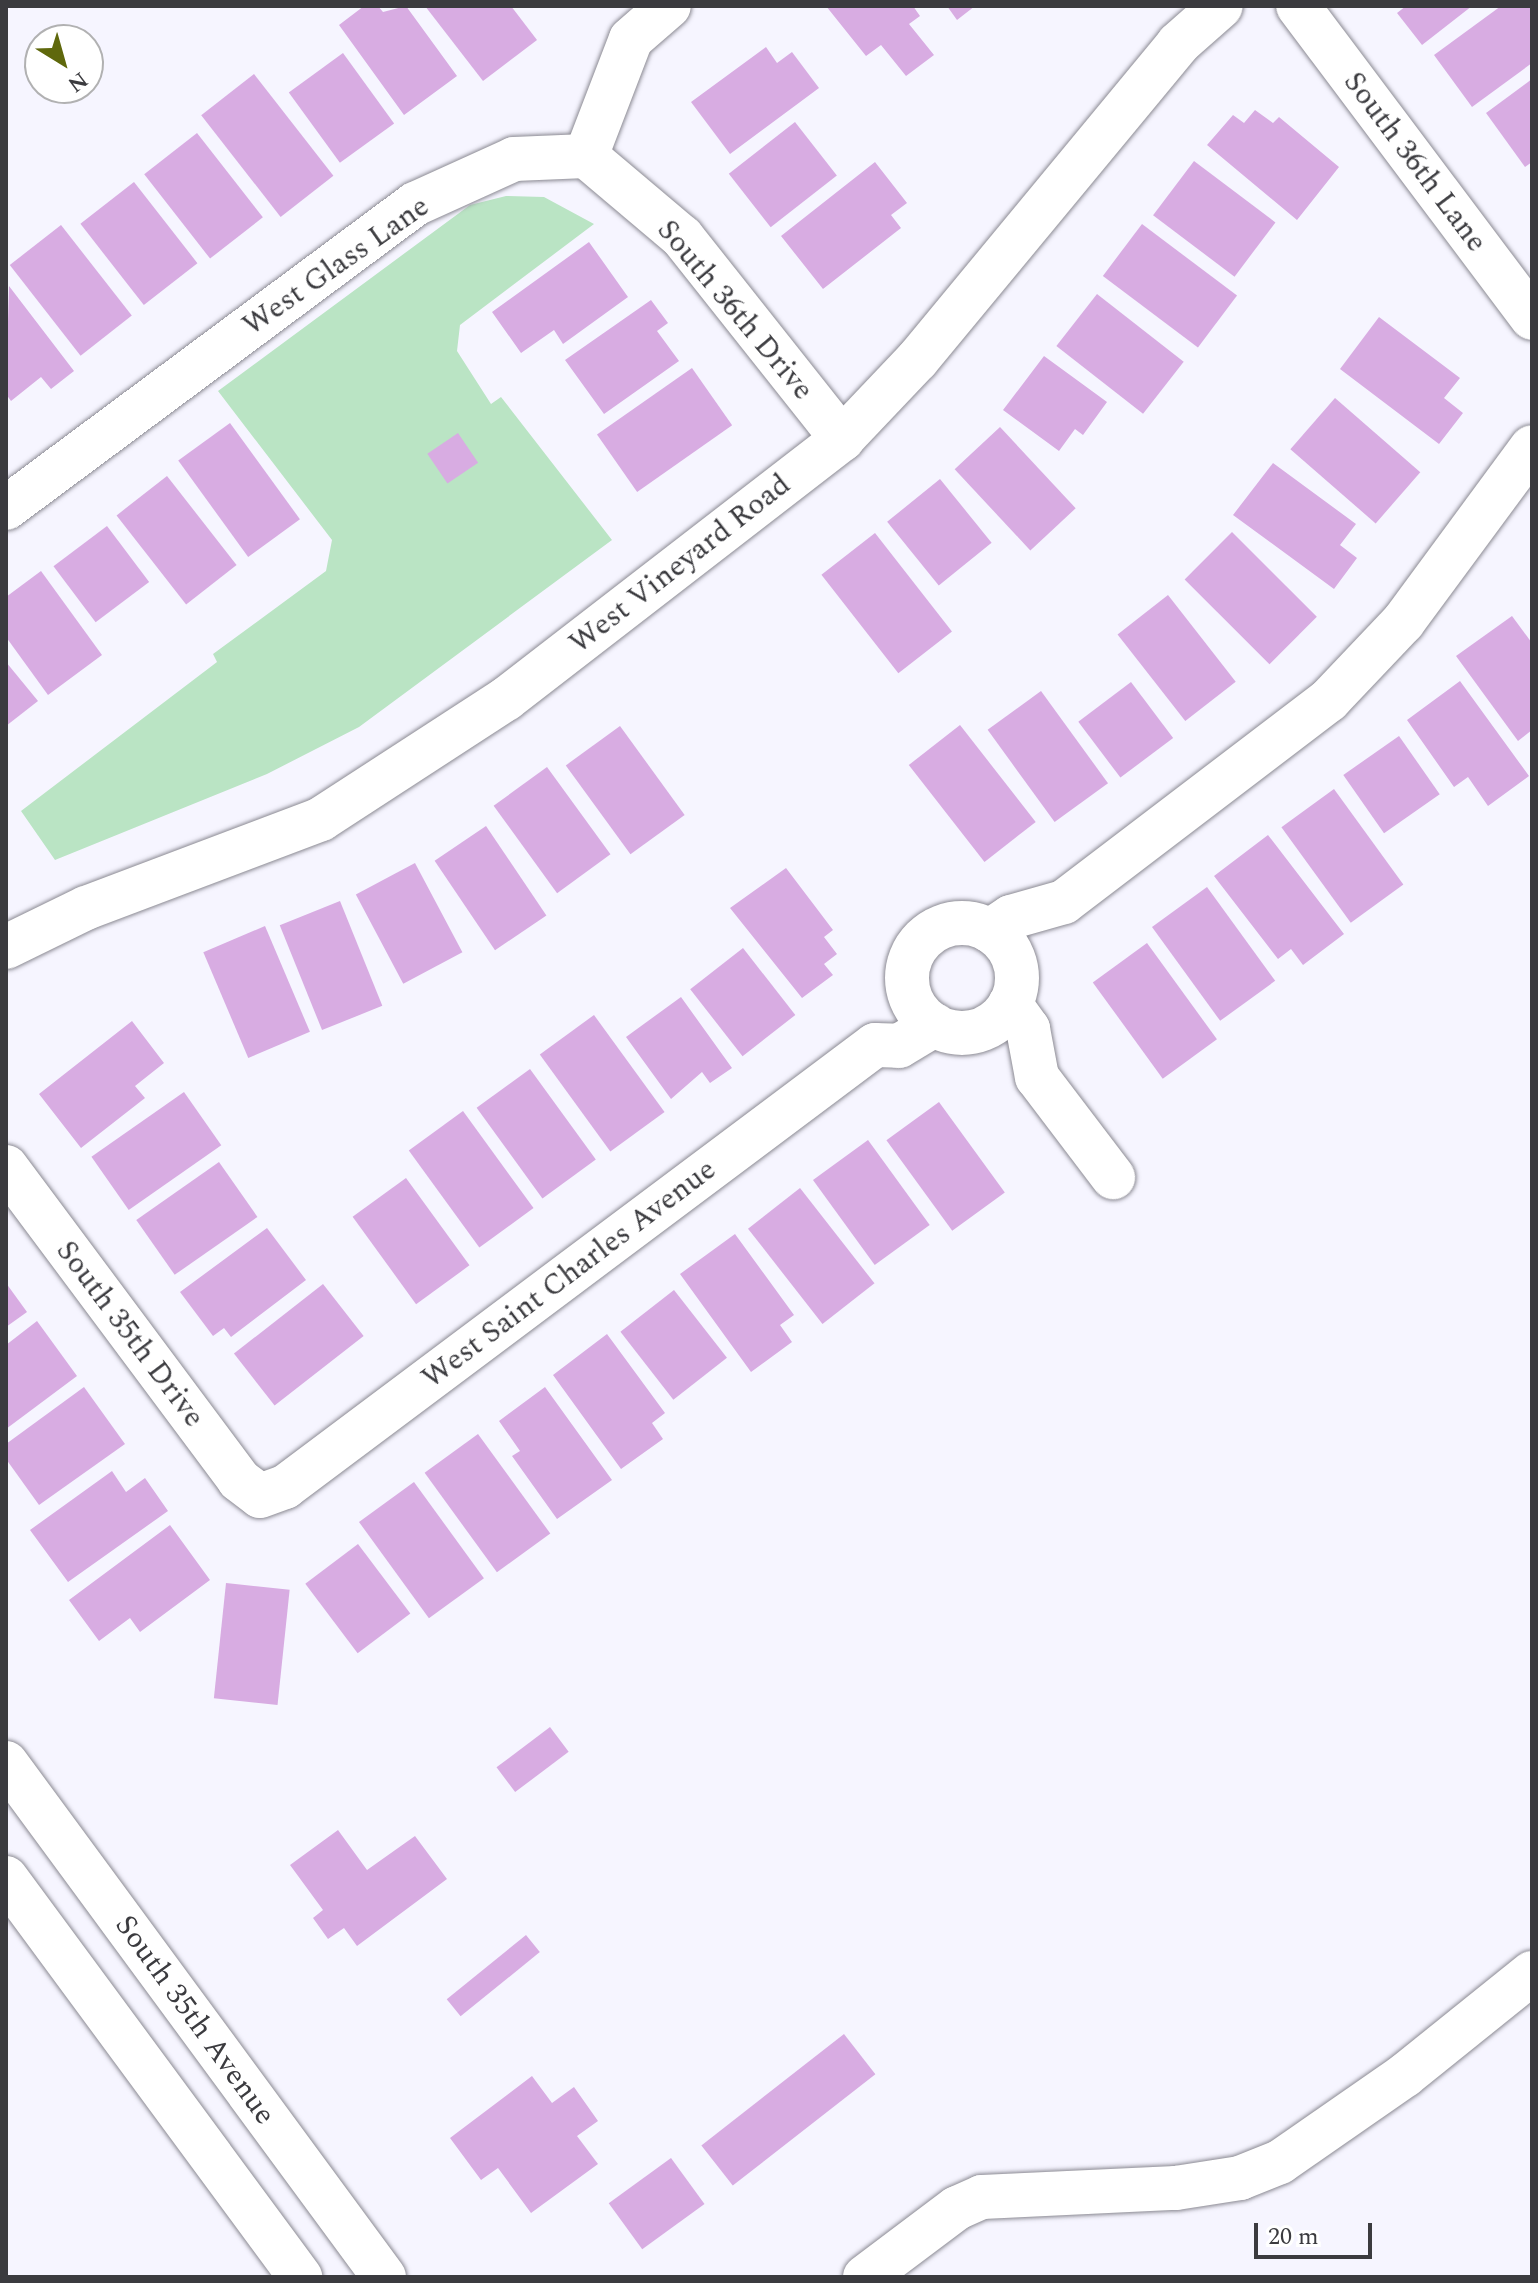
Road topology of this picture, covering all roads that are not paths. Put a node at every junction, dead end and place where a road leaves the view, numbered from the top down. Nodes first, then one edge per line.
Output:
1 (669, 6) edge
2 (1221, 6) edge
3 (1298, 6) edge
4 (586, 156) junction
5 (1532, 318) edge
6 (842, 439) junction
7 (1532, 447) edge
8 (6, 508) edge
9 (1064, 902) junction
10 (990, 931) junction
11 (6, 947) edge
12 (1013, 988) junction
13 (938, 1016) junction
14 (1037, 1077) junction
15 (6, 1167) edge
16 (1113, 1177) dead end
17 (260, 1496) joint
18 (6, 1763) edge
19 (6, 1878) edge
20 (1532, 1973) edge
21 (300, 2277) edge
22 (384, 2277) edge
23 (865, 2277) edge

1 - 4 street
2 - 6 street, West Vineyard Road
3 - 5 street, South 36th Lane
4 - 6 street, South 36th Drive
4 - 8 street, West Glass Lane
6 - 11 street, West Vineyard Road
7 - 9 street
9 - 10 street
9 - 12 street
10 - 12 street
10 - 13 street
12 - 13 street
12 - 14 street
13 - 14 street
13 - 17 street, West Saint Charles Avenue
14 - 16 street
15 - 17 street, South 35th Drive
18 - 22 street, South 35th Avenue
19 - 21 street
20 - 23 street

